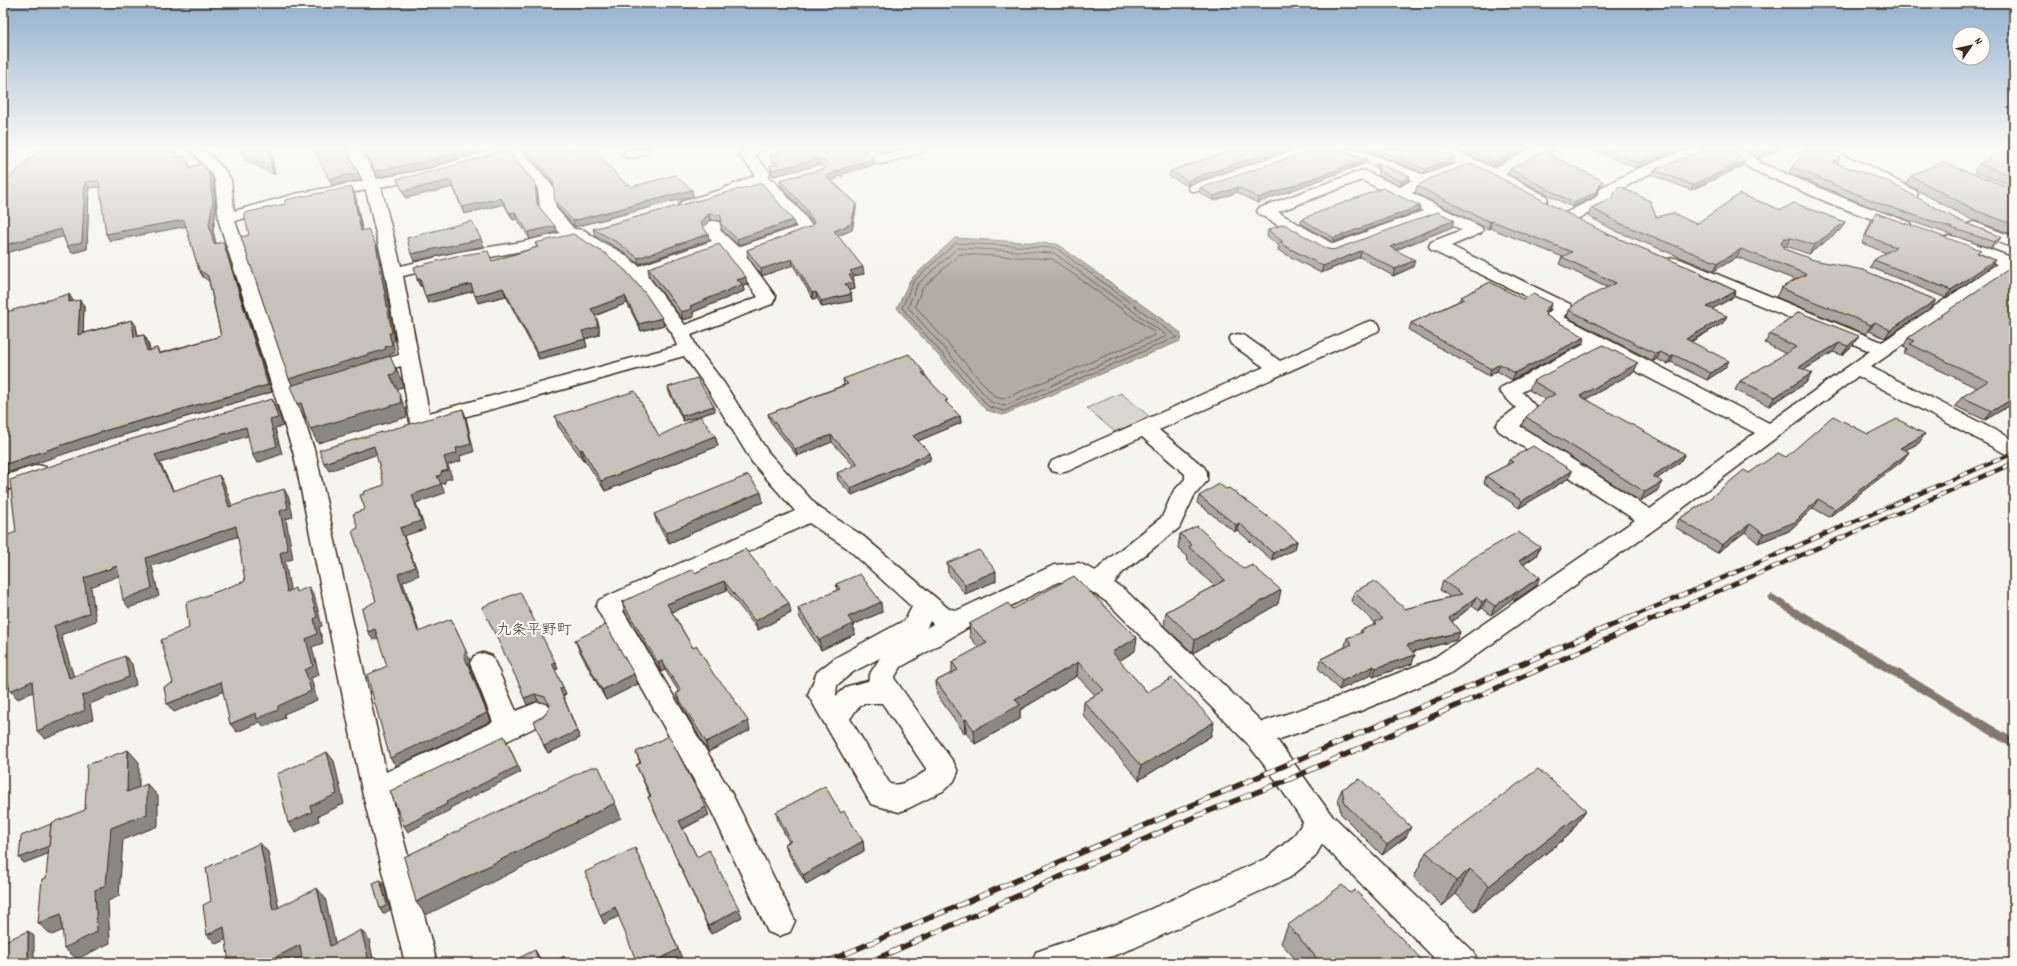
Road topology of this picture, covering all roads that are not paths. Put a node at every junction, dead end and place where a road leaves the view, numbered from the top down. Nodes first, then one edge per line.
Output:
1 (224, 194) edge
2 (322, 194) edge
3 (375, 194) edge
4 (547, 194) edge
5 (721, 194) edge
6 (777, 194) edge
7 (1311, 194) edge
8 (1402, 194) edge
9 (1530, 194) edge
10 (1605, 194) edge
11 (1821, 194) edge
12 (1910, 194) edge
13 (1924, 202) edge
14 (673, 208) edge
15 (1437, 211) junction
16 (1561, 211) junction
17 (227, 218) junction
18 (1963, 223) edge
19 (714, 225) dead end
20 (1590, 226) edge
21 (597, 228) edge
22 (574, 234) junction
23 (2014, 243) edge
24 (729, 248) junction
25 (1662, 258) edge
26 (2012, 261) edge
27 (394, 273) junction
28 (637, 273) junction
29 (1926, 299) edge
30 (1947, 307) junction
31 (1371, 327) dead end
32 (1238, 340) dead end
33 (684, 341) junction
34 (1599, 344) junction
35 (1884, 350) junction
36 (408, 358) junction
37 (1279, 368) junction
38 (1857, 368) junction
39 (347, 377) edge
40 (1145, 429) junction
41 (1770, 432) junction
42 (2014, 449) edge
43 (1060, 466) dead end
44 (54, 467) edge
45 (3, 484) edge
46 (810, 513) junction
47 (1651, 520) junction
48 (1098, 584) junction
49 (926, 605) junction
50 (960, 620) junction
51 (483, 663) dead end
52 (890, 693) junction
53 (538, 713) dead end
54 (836, 720) junction
55 (509, 727) junction
56 (1257, 735) junction
57 (376, 791) junction
58 (1320, 822) junction
59 (779, 921) dead end
60 (421, 963) edge
61 (1048, 963) edge
62 (1462, 963) edge

1 - 17 street
2 - 17 street
3 - 27 street
4 - 22 street
5 - 14 street
6 - 24 street
7 - 15 street
8 - 15 street
9 - 16 street
10 - 16 street
11 - 26 street
12 - 13 street
15 - 34 street
16 - 20 street
17 - 57 street
18 - 23 street
19 - 24 street
21 - 22 street
22 - 27 street
22 - 28 street
24 - 28 street
24 - 33 street
25 - 35 street
26 - 30 street
27 - 36 street
28 - 33 street
29 - 30 street
30 - 35 street
31 - 37 street
32 - 37 street
33 - 36 street
33 - 46 street
34 - 41 street
34 - 47 street
35 - 38 street
36 - 39 street
37 - 40 street
38 - 41 street
38 - 42 street
40 - 43 street
40 - 48 street
41 - 47 street
44 - 45 street
46 - 49 street
46 - 59 street
47 - 56 street
48 - 50 street
48 - 56 street
49 - 50 street
49 - 54 street
50 - 52 street
51 - 55 street
52 - 54 street
52 - 54 street
53 - 55 street
55 - 57 street
56 - 58 street
57 - 60 street
58 - 61 street
58 - 62 street

